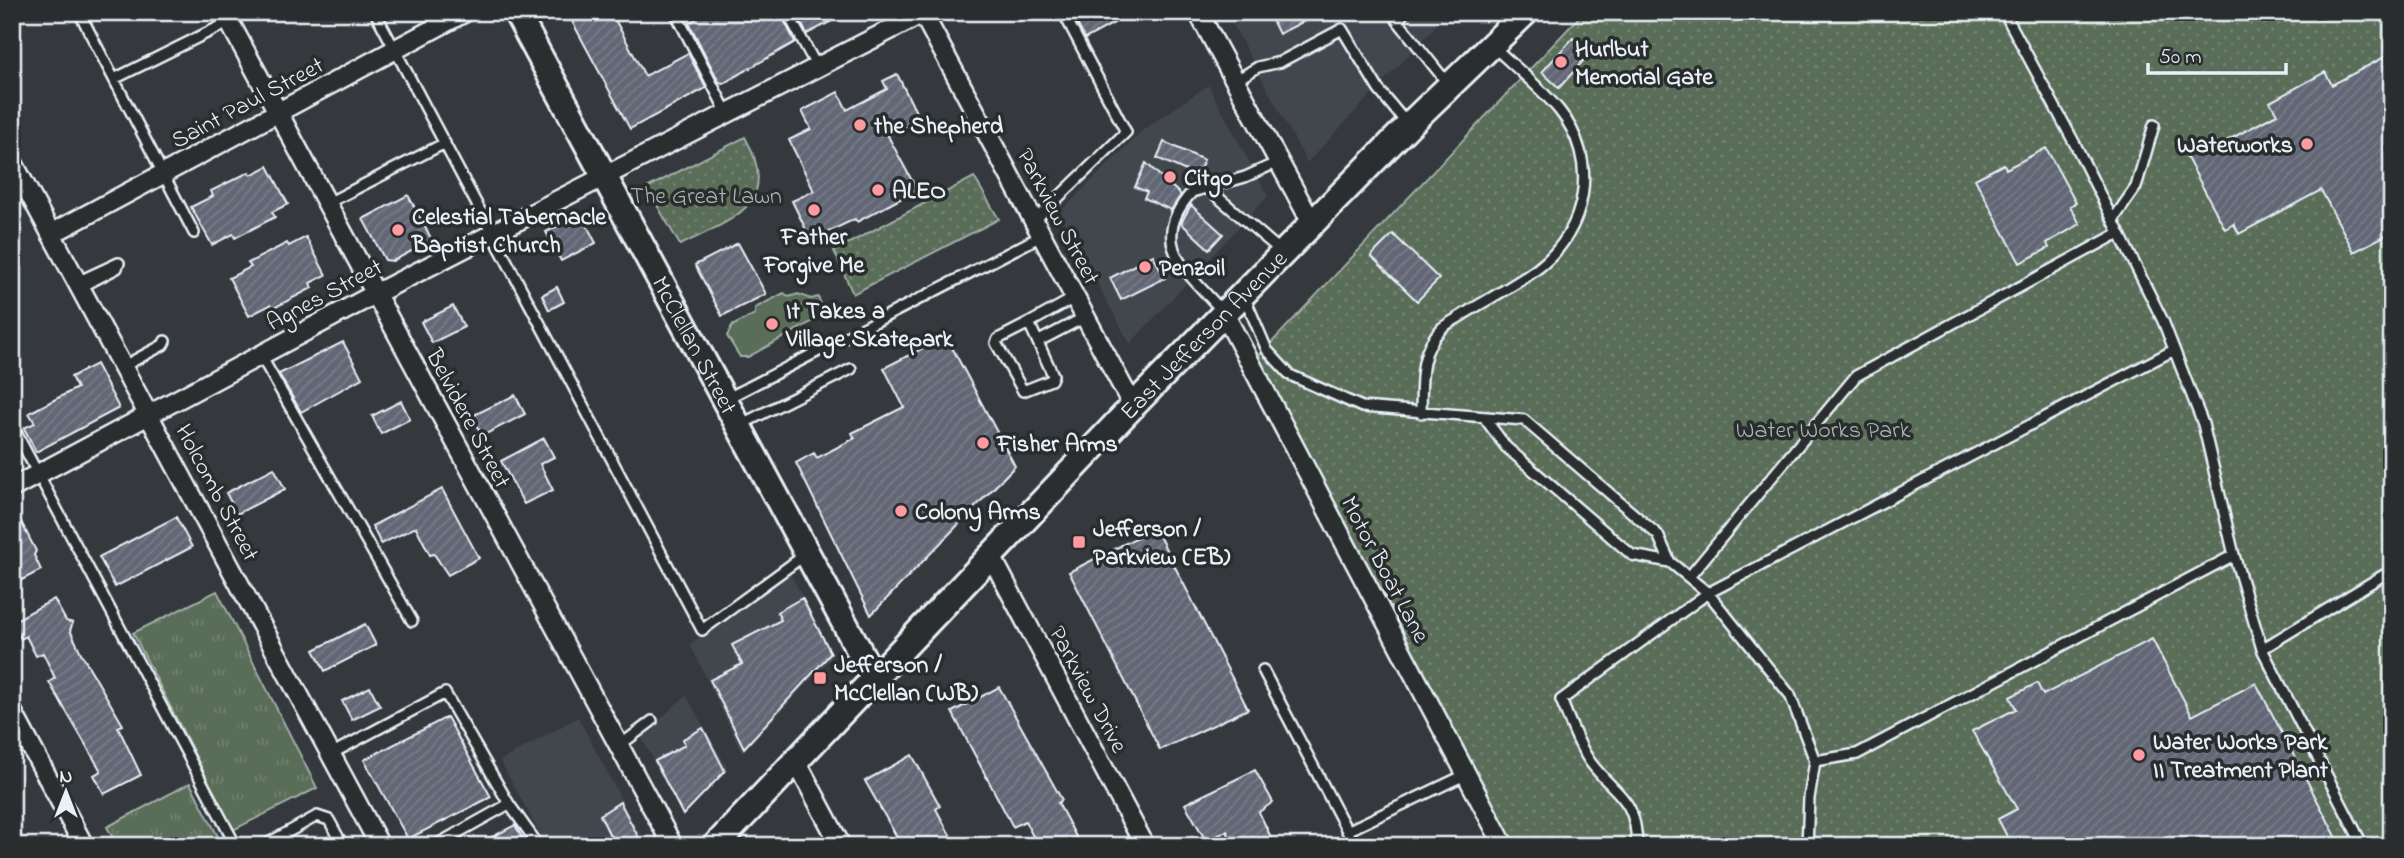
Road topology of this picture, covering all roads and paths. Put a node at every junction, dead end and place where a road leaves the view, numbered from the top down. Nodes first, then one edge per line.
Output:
1 (79, 12) edge
2 (375, 12) edge
3 (465, 12) edge
4 (516, 12) edge
5 (675, 12) edge
6 (787, 12) edge
7 (922, 12) edge
8 (1062, 12) edge
9 (1198, 12) edge
10 (1405, 12) edge
11 (2004, 12) edge
12 (1521, 14) edge
13 (226, 17) edge
14 (1492, 45) junction
15 (396, 50) junction
16 (817, 67) junction
17 (114, 79) junction
18 (1235, 82) junction
19 (1450, 86) junction
20 (278, 113) junction
21 (727, 113) junction
22 (1409, 125) junction
23 (2154, 125) dead end
24 (445, 143) junction
25 (12, 162) edge
26 (1278, 162) junction
27 (164, 174) junction
28 (604, 177) junction
29 (1206, 187) junction
30 (326, 204) junction
31 (2113, 220) junction
32 (1312, 223) junction
33 (1037, 228) junction
34 (194, 233) dead end
35 (494, 233) junction
36 (2119, 233) junction
37 (51, 234) junction
38 (1283, 253) junction
39 (375, 295) junction
40 (1243, 295) junction
41 (1074, 298) junction
42 (1225, 314) junction
43 (1085, 317) junction
44 (1029, 323) junction
45 (1039, 341) junction
46 (2174, 350) junction
47 (261, 356) junction
48 (851, 369) dead end
49 (724, 400) junction
50 (1133, 406) junction
51 (1421, 413) junction
52 (148, 415) junction
53 (1486, 419) junction
54 (12, 425) edge
55 (738, 426) junction
56 (39, 474) junction
57 (12, 488) edge
58 (806, 553) junction
59 (2234, 555) junction
60 (991, 556) junction
61 (1670, 562) junction
62 (2392, 570) edge
63 (1689, 577) junction
64 (1708, 593) junction
65 (412, 621) dead end
66 (2262, 649) junction
67 (1263, 670) dead end
68 (874, 678) junction
69 (12, 711) edge
70 (652, 721) dead end
71 (619, 746) junction
72 (331, 754) junction
73 (796, 761) junction
74 (1815, 761) junction
75 (1467, 774) junction
76 (509, 804) junction
77 (1348, 831) junction
78 (374, 843) edge
79 (85, 846) edge
80 (236, 846) edge
81 (264, 846) edge
82 (343, 846) edge
83 (434, 846) edge
84 (539, 846) edge
85 (673, 846) edge
86 (715, 846) edge
87 (841, 846) edge
88 (1145, 846) edge
89 (1355, 846) edge
90 (1504, 846) edge
91 (1637, 846) edge
92 (1807, 846) edge
93 (2363, 846) edge

1 - 17 lane
2 - 15 lane
3 - 15 street, Saint Paul Street
4 - 28 main road, McClellan Street
5 - 21 lane
6 - 16 lane
7 - 16 street, Agnes Street
7 - 33 street, Parkview Street
8 - 33 lane
9 - 18 street
10 - 19 lane
11 - 31 lane
12 - 14 main road, East Jefferson Avenue
13 - 17 lane
13 - 20 street, Belvidere Street
14 - 19 main road, East Jefferson Avenue
14 - 51 lane
15 - 20 street, Saint Paul Street
15 - 24 lane
16 - 21 street, Agnes Street
17 - 27 lane
18 - 22 lane
18 - 26 street
19 - 22 main road, East Jefferson Avenue
20 - 27 street, Saint Paul Street
20 - 30 street, Belvidere Street
21 - 28 street, Agnes Street
22 - 32 main road, East Jefferson Avenue
23 - 31 lane
24 - 30 lane
24 - 35 lane
25 - 37 street, Holcomb Street
26 - 29 lane
26 - 32 street
27 - 34 lane
27 - 37 street, Saint Paul Street
28 - 35 street, Agnes Street
28 - 49 main road, McClellan Street
29 - 38 lane
29 - 42 lane
30 - 39 street, Belvidere Street
31 - 36 lane
32 - 38 main road, East Jefferson Avenue
33 - 41 street, Parkview Street
33 - 49 lane
35 - 39 street, Agnes Street
35 - 58 lane
36 - 46 lane
36 - 63 lane
37 - 52 street, Holcomb Street
38 - 40 main road, East Jefferson Avenue
39 - 47 street, Agnes Street
39 - 71 street, Belvidere Street
40 - 42 main road, East Jefferson Avenue
40 - 51 lane
41 - 43 street, Parkview Street
41 - 44 lane
42 - 50 main road, East Jefferson Avenue
42 - 75 street, Motor Boat Lane
43 - 45 lane
43 - 50 street, Parkview Street
44 - 45 lane
44 - 45 lane
46 - 59 lane
46 - 64 lane
47 - 52 street, Agnes Street
47 - 65 lane
48 - 55 lane
49 - 55 main road, McClellan Street
50 - 60 main road, East Jefferson Avenue
51 - 53 lane
52 - 56 street, Agnes Street
52 - 72 street, Holcomb Street
53 - 61 lane
53 - 61 lane
54 - 56 lane
55 - 58 main road, McClellan Street
56 - 57 street, Agnes Street
56 - 80 lane
58 - 68 main road, McClellan Street
59 - 66 lane
59 - 74 lane
60 - 68 main road, East Jefferson Avenue
60 - 88 street, Parkview Drive
61 - 63 lane
62 - 66 lane
63 - 64 lane
64 - 74 lane
64 - 91 lane
66 - 93 lane
67 - 77 lane
68 - 73 main road, East Jefferson Avenue
69 - 79 street
70 - 71 lane
71 - 85 street, Belvidere Street
72 - 76 lane
72 - 78 street, Holcomb Street
73 - 86 main road, East Jefferson Avenue
73 - 87 street
74 - 92 lane
75 - 77 lane
75 - 90 street, Motor Boat Lane
76 - 83 lane
76 - 84 lane
77 - 89 lane
81 - 82 lane

